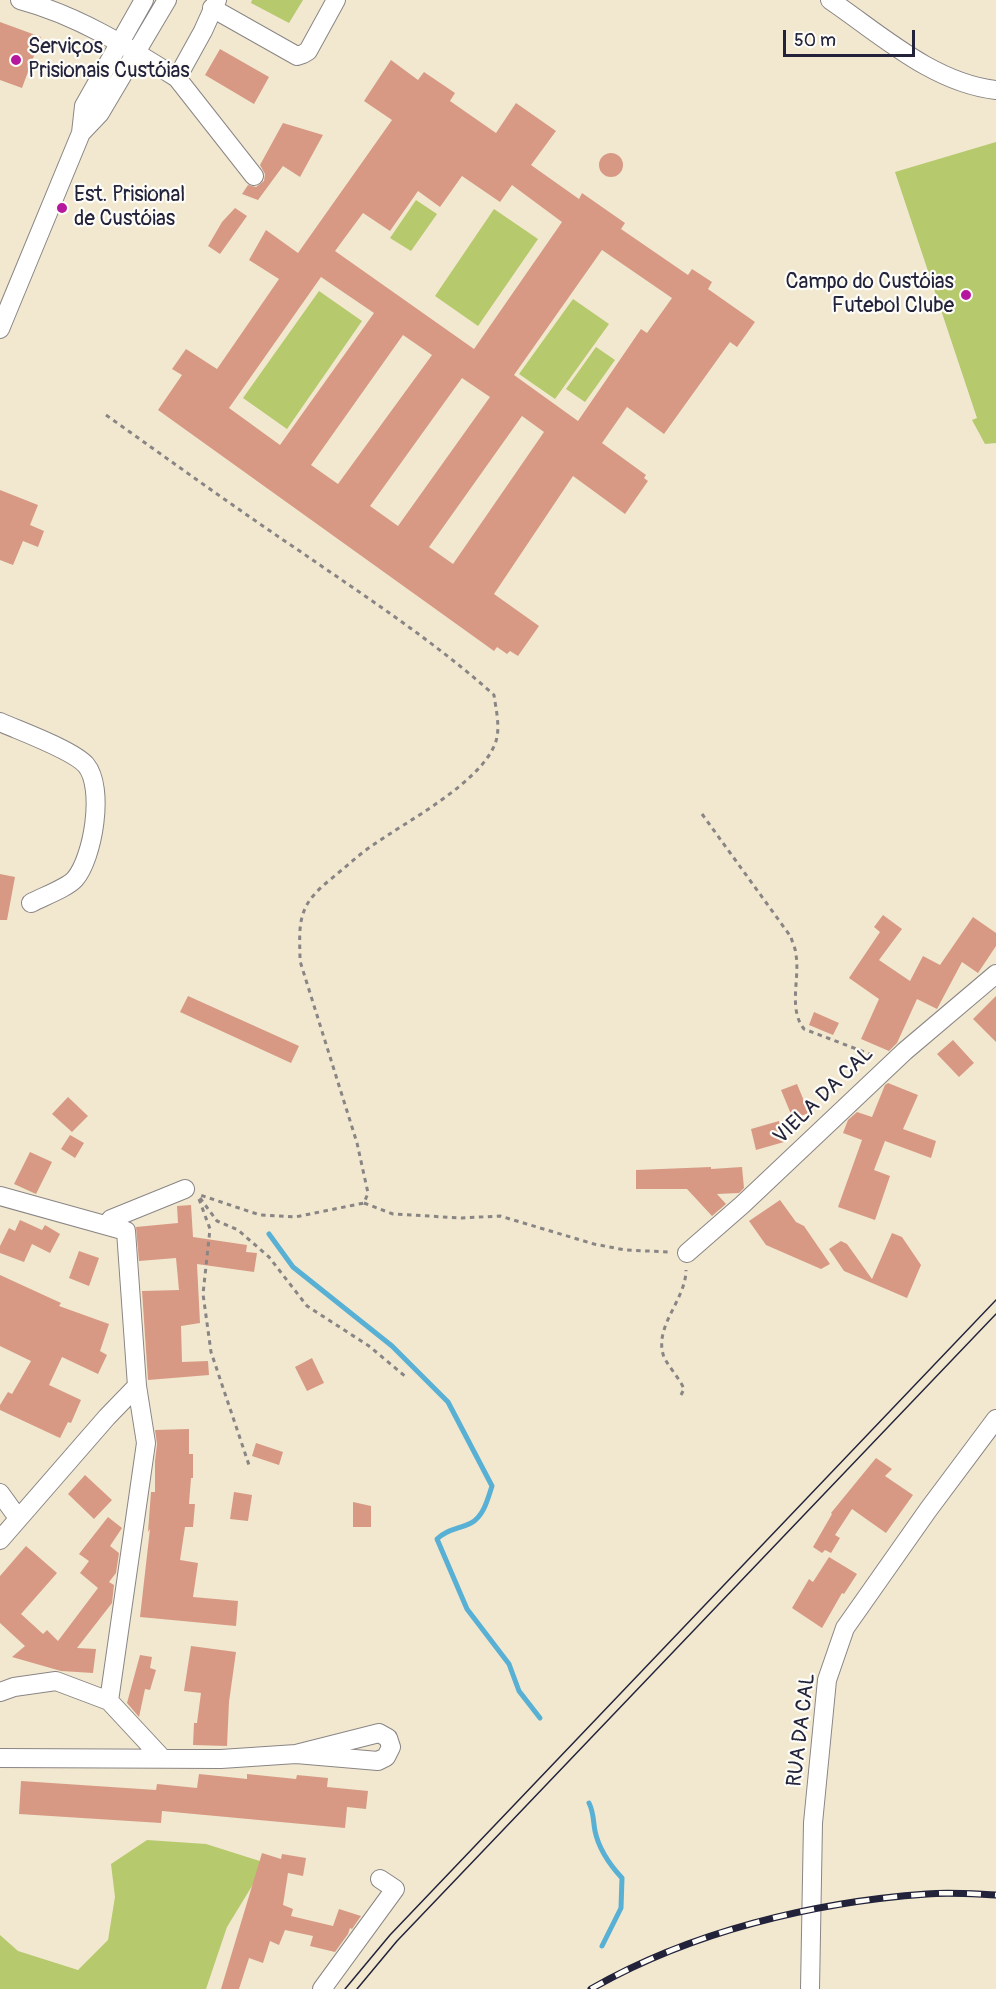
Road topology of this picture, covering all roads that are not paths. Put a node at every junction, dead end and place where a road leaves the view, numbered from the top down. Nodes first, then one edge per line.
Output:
1 (20, 0) edge
2 (144, 0) edge
3 (167, 0) edge
4 (336, 0) edge
5 (830, 0) edge
6 (215, 4) edge
7 (119, 42) junction
8 (136, 52) junction
9 (177, 78) junction
10 (996, 90) edge
11 (81, 134) junction
12 (254, 176) dead end
13 (0, 329) edge
14 (0, 722) edge
15 (31, 903) dead end
16 (996, 974) edge
17 (191, 1192) road end
18 (0, 1196) edge
19 (106, 1224) junction
20 (687, 1253) road end
21 (137, 1386) junction
22 (996, 1419) edge
23 (0, 1493) edge
24 (18, 1518) junction
25 (0, 1540) edge
26 (0, 1692) edge
27 (109, 1701) junction
28 (296, 1754) dead end
29 (0, 1758) edge
30 (162, 1758) junction
31 (380, 1879) dead end
32 (322, 1989) edge
33 (810, 1989) edge

1 - 7 street
2 - 7 street
3 - 8 street
4 - 6 street
5 - 10 street
6 - 9 street
7 - 8 street
7 - 11 street
8 - 9 street
8 - 11 street
9 - 12 street
11 - 13 street
14 - 15 street
16 - 20 street, VIELA DA CAL
17 - 19 street
18 - 19 street
19 - 21 street
21 - 24 street
21 - 27 street
22 - 33 street, RUA DA CAL
23 - 24 street
24 - 25 street
26 - 27 street
27 - 30 street
28 - 30 street
29 - 30 street
31 - 32 street

